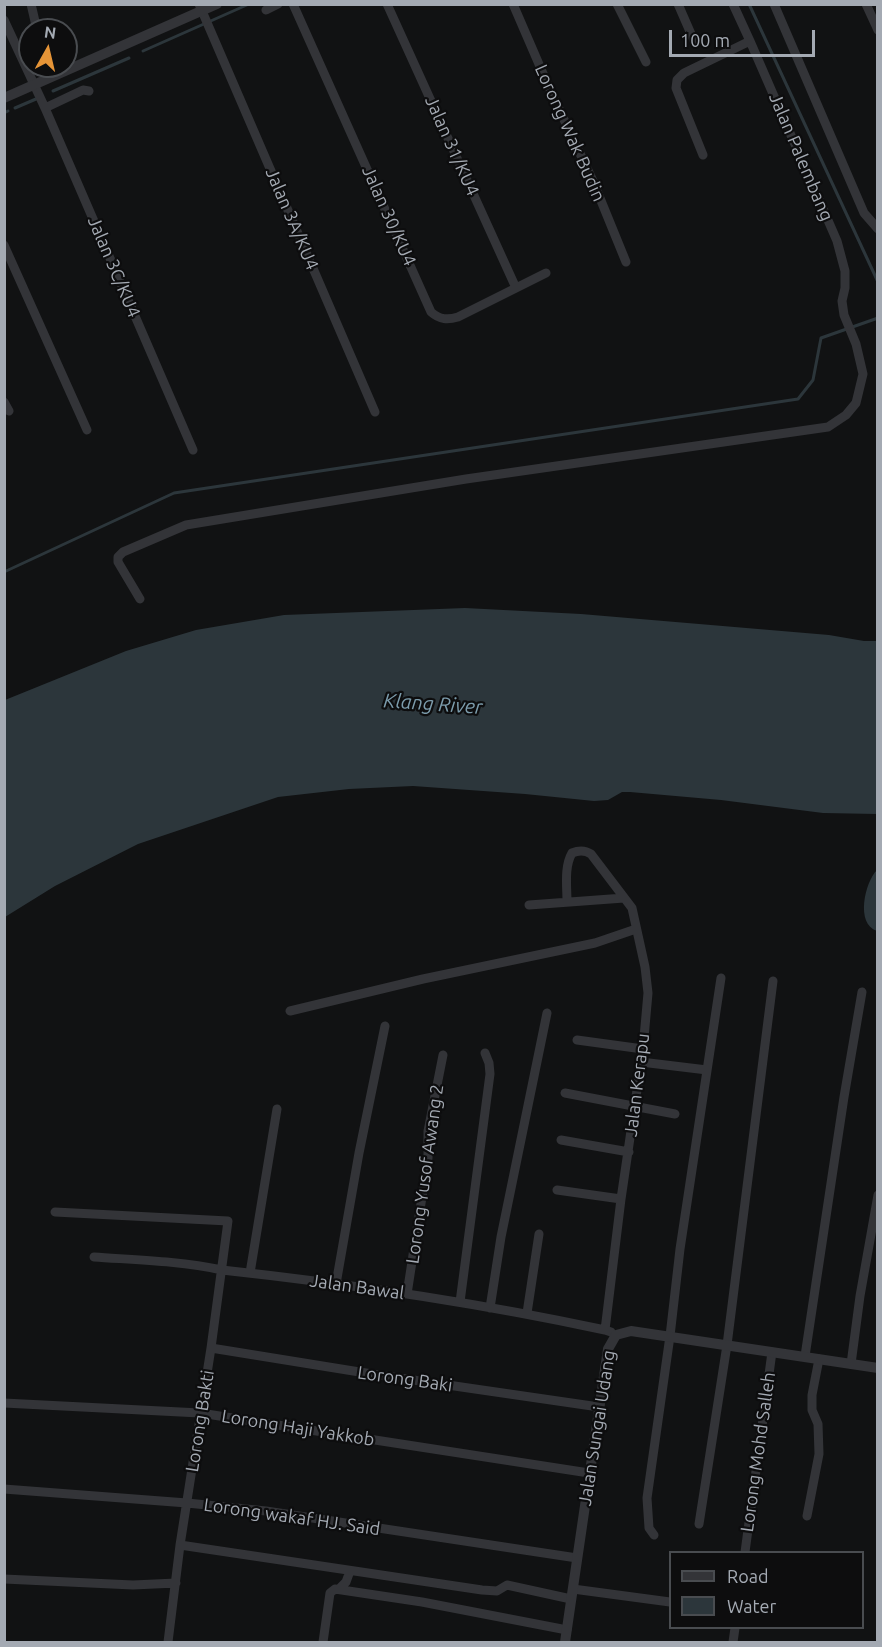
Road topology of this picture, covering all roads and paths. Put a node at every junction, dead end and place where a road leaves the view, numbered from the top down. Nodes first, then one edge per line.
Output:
1 (217, 4) edge
2 (278, 4) edge
3 (293, 4) edge
4 (387, 4) edge
5 (513, 4) edge
6 (617, 4) edge
7 (678, 4) edge
8 (733, 4) edge
9 (774, 4) edge
10 (866, 4) edge
11 (266, 10) dead end
12 (203, 16) edge
13 (4, 20) edge
14 (878, 30) edge
15 (750, 41) junction
16 (695, 43) dead end
17 (646, 62) dead end
18 (46, 79) joint
19 (33, 85) junction
20 (89, 91) dead end
21 (4, 98) edge
22 (45, 108) junction
23 (702, 155) dead end
24 (878, 229) edge
25 (4, 245) edge
26 (626, 262) dead end
27 (546, 273) dead end
28 (516, 288) junction
29 (375, 412) dead end
30 (87, 430) dead end
31 (193, 450) dead end
32 (140, 599) dead end
33 (624, 898) junction
34 (567, 902) junction
35 (530, 905) dead end
36 (636, 929) junction
37 (721, 978) dead end
38 (774, 981) dead end
39 (862, 992) dead end
40 (290, 1011) dead end
41 (547, 1013) dead end
42 (385, 1026) dead end
43 (577, 1040) dead end
44 (643, 1049) junction
45 (485, 1053) dead end
46 (443, 1055) dead end
47 (641, 1062) junction
48 (706, 1071) junction
49 (565, 1093) dead end
50 (635, 1106) junction
51 (277, 1109) dead end
52 (675, 1114) dead end
53 (561, 1140) dead end
54 (629, 1152) junction
55 (557, 1190) dead end
56 (878, 1195) edge
57 (621, 1199) junction
58 (55, 1212) dead end
59 (539, 1233) dead end
60 (94, 1257) dead end
61 (222, 1270) junction
62 (250, 1273) junction
63 (336, 1284) junction
64 (408, 1294) junction
65 (460, 1302) junction
66 (490, 1308) junction
67 (527, 1313) junction
68 (605, 1330) junction
69 (616, 1335) junction
70 (670, 1336) junction
71 (727, 1345) junction
72 (212, 1347) junction
73 (772, 1352) junction
74 (805, 1356) junction
75 (819, 1359) junction
76 (851, 1364) junction
77 (878, 1368) edge
78 (4, 1403) edge
79 (599, 1407) junction
80 (200, 1413) junction
81 (589, 1473) junction
82 (4, 1489) edge
83 (187, 1503) junction
84 (807, 1516) dead end
85 (699, 1524) dead end
86 (654, 1535) dead end
87 (180, 1545) junction
88 (745, 1551) edge
89 (577, 1558) junction
90 (350, 1571) junction
91 (4, 1579) edge
92 (176, 1583) junction
93 (339, 1589) junction
94 (572, 1594) junction
95 (669, 1602) edge
96 (567, 1630) junction
97 (168, 1642) edge
98 (323, 1642) edge
99 (565, 1642) edge

1 - 12 street
2 - 11 street
3 - 28 street, Jalan 30/KU4
4 - 28 street, Jalan 31/KU4
5 - 26 street, Lorong Wak Budin
6 - 17 street
7 - 16 street
8 - 15 street, Jalan Palembang
9 - 24 street
10 - 14 street
12 - 18 street
12 - 29 street, Jalan 3A/KU4
13 - 19 street, Jalan 3C/KU4
15 - 23 street
15 - 32 street, Jalan Palembang
18 - 19 street
19 - 21 street
19 - 22 street, Jalan 3C/KU4
20 - 22 street
22 - 31 street, Jalan 3C/KU4
25 - 30 street
27 - 28 street, Jalan 30/KU4
33 - 34 street
33 - 34 street, Jalan Kerapu
33 - 36 street, Jalan Kerapu
34 - 35 street
36 - 40 street
36 - 44 street, Jalan Kerapu
37 - 48 street
38 - 71 street
39 - 74 street
41 - 66 street
42 - 63 street
43 - 44 street
44 - 47 street, Jalan Kerapu
45 - 65 street
46 - 64 street, Lorong Yusof Awang 2
47 - 48 street
47 - 50 street, Jalan Kerapu
48 - 70 street
49 - 50 street
50 - 52 street
50 - 54 street, Jalan Kerapu
51 - 62 street
53 - 54 street
54 - 57 street, Jalan Kerapu
55 - 57 street
56 - 76 street
57 - 68 street, Jalan Kerapu
58 - 61 street, Lorong Bakti
59 - 67 street
60 - 61 street, Jalan Bawal
61 - 62 street, Jalan Bawal
61 - 72 street, Lorong Bakti
62 - 63 street, Jalan Bawal
63 - 64 street, Jalan Bawal
64 - 65 street, Jalan Bawal
65 - 66 street, Jalan Bawal
66 - 67 street, Jalan Bawal
67 - 68 street, Jalan Bawal
68 - 69 street, Jalan Bawal
69 - 70 street, Jalan Sungai Udang
69 - 79 street, Jalan Sungai Udang
70 - 71 street, Jalan Sungai Udang
70 - 86 street
71 - 73 street, Jalan Sungai Udang
71 - 85 street
72 - 79 street, Lorong Baki
72 - 80 street, Lorong Bakti
73 - 74 street, Jalan Sungai Udang
73 - 88 street, Lorong Mohd Salleh
74 - 75 street, Jalan Sungai Udang
75 - 76 street, Jalan Sungai Udang
75 - 84 street
76 - 77 street, Jalan Sungai Udang
78 - 80 street, Lorong Haji Yakkob
79 - 81 street, Jalan Sungai Udang
80 - 81 street, Lorong Haji Yakkob
80 - 83 street, Lorong Bakti
81 - 89 street, Jalan Sungai Udang
82 - 83 street, Lorong wakaf HJ. Said
83 - 87 street, Lorong Bakti
83 - 89 street, Lorong wakaf HJ. Said
87 - 90 street
87 - 92 street, Lorong Bakti
89 - 94 street, Jalan Sungai Udang
90 - 93 street
90 - 94 street
91 - 92 street
92 - 97 street, Lorong Bakti
93 - 96 street
93 - 98 street
94 - 95 street
94 - 96 street, Jalan Sungai Udang
96 - 99 street, Jalan Sungai Udang

